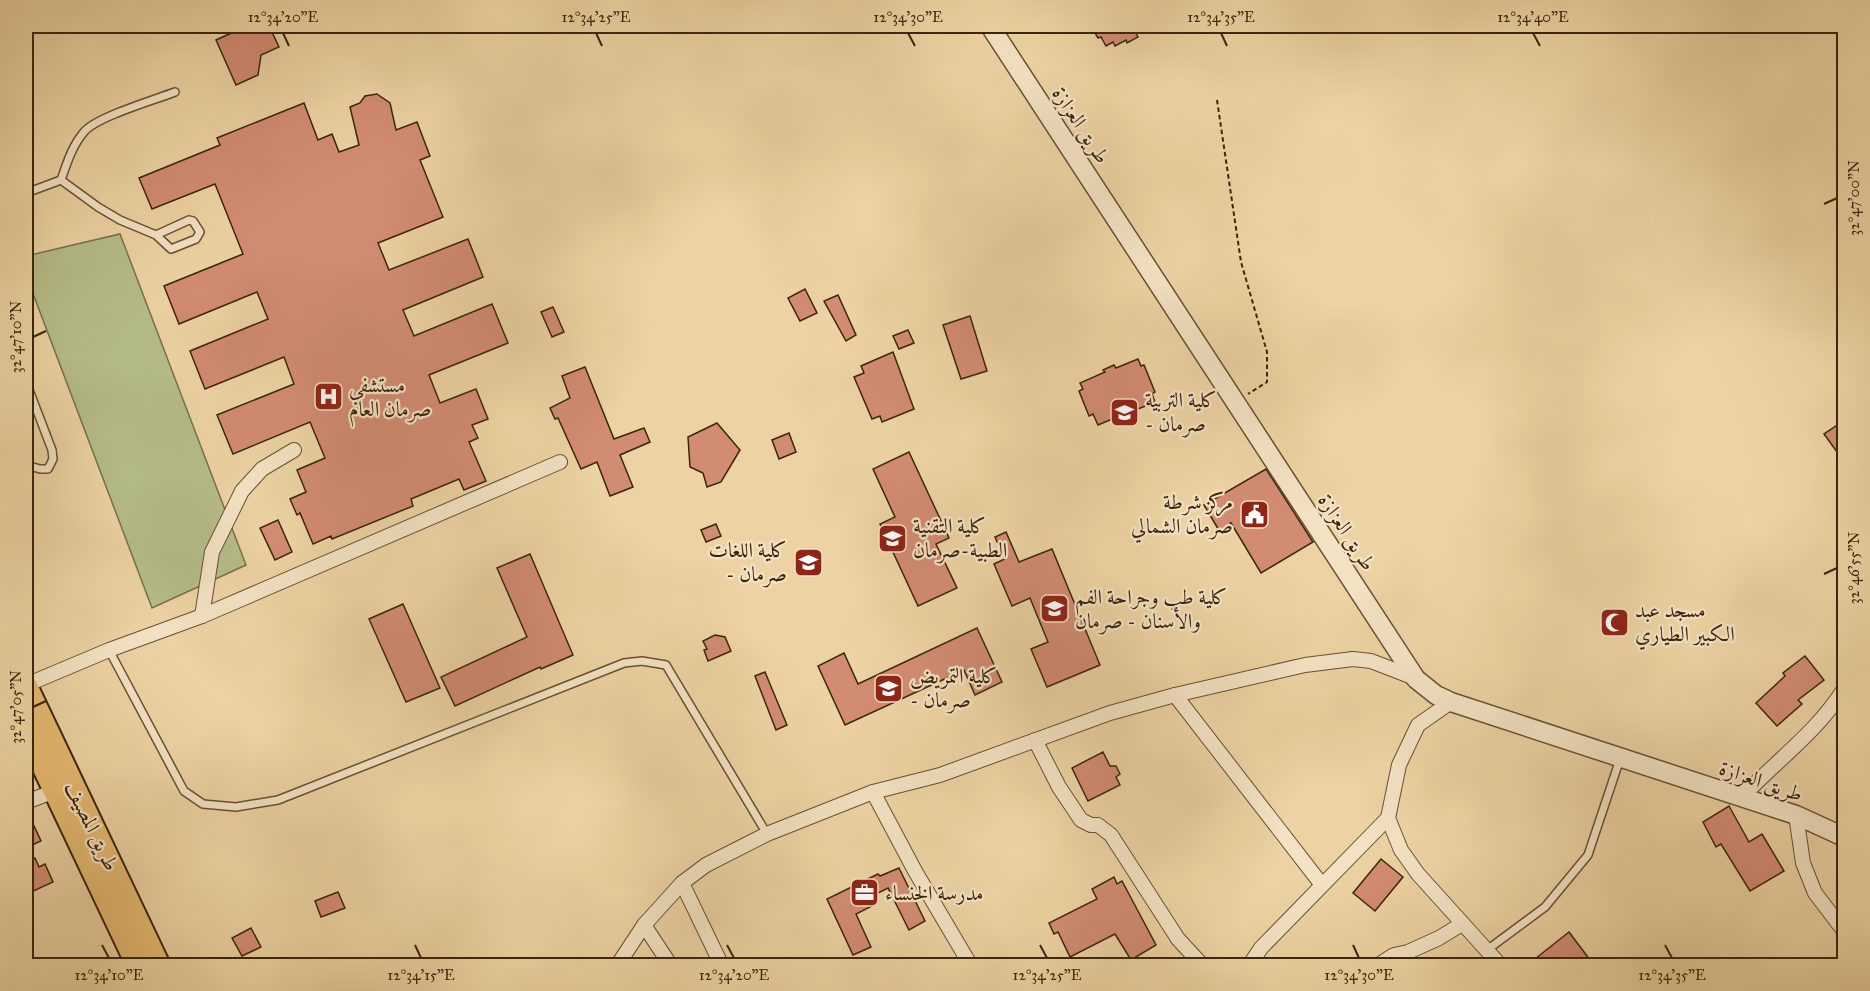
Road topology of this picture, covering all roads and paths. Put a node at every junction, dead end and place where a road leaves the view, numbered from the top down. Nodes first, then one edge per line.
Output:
1 (990, 26) edge
2 (175, 92) dead end
3 (1217, 100) dead end
4 (61, 180) junction
5 (26, 193) edge
6 (156, 235) junction
7 (26, 382) edge
8 (1235, 401) junction
9 (294, 450) dead end
10 (560, 462) dead end
11 (26, 465) edge
12 (202, 616) junction
13 (109, 650) junction
14 (1416, 679) junction
15 (26, 686) edge
16 (1845, 689) edge
17 (1175, 694) junction
18 (1451, 702) junction
19 (26, 730) edge
20 (1035, 740) junction
21 (1620, 758) junction
22 (55, 791) junction
23 (873, 792) junction
24 (1742, 797) junction
25 (26, 802) edge
26 (1796, 815) junction
27 (1388, 818) junction
28 (766, 834) junction
29 (1845, 837) edge
30 (682, 883) junction
31 (1322, 885) junction
32 (1462, 924) junction
33 (644, 925) junction
34 (1845, 931) edge
35 (1487, 950) junction
36 (138, 966) edge
37 (159, 966) edge
38 (617, 966) edge
39 (671, 966) edge
40 (722, 966) edge
41 (971, 966) edge
42 (1203, 966) edge
43 (1249, 966) edge
44 (1377, 966) edge
45 (1501, 966) edge

1 - 8 street, طريق العزازة
2 - 4 lane
3 - 8 path
4 - 5 lane
4 - 6 lane
6 - 6 lane
7 - 11 lane
8 - 14 street, طريق العزازة
9 - 12 street
10 - 12 street
12 - 13 street
13 - 15 street
13 - 28 lane
14 - 17 street
14 - 18 street, طريق العزازة
15 - 37 main road, طريق المصيف
16 - 24 street
17 - 20 street
17 - 31 street
18 - 21 street, طريق العزازة
18 - 27 street
19 - 22 main road, طريق المصيف
20 - 23 street
20 - 42 street
21 - 24 street, طريق العزازة
21 - 35 lane
22 - 25 street
22 - 36 main road, طريق المصيف
23 - 28 street
23 - 41 street
24 - 26 street, طريق العزازة
26 - 29 street, طريق العزازة
26 - 34 street
27 - 31 street
27 - 32 street
28 - 30 street
30 - 33 street
30 - 40 street
31 - 43 street
32 - 35 street
32 - 44 street
33 - 38 street
33 - 39 street
35 - 45 street

